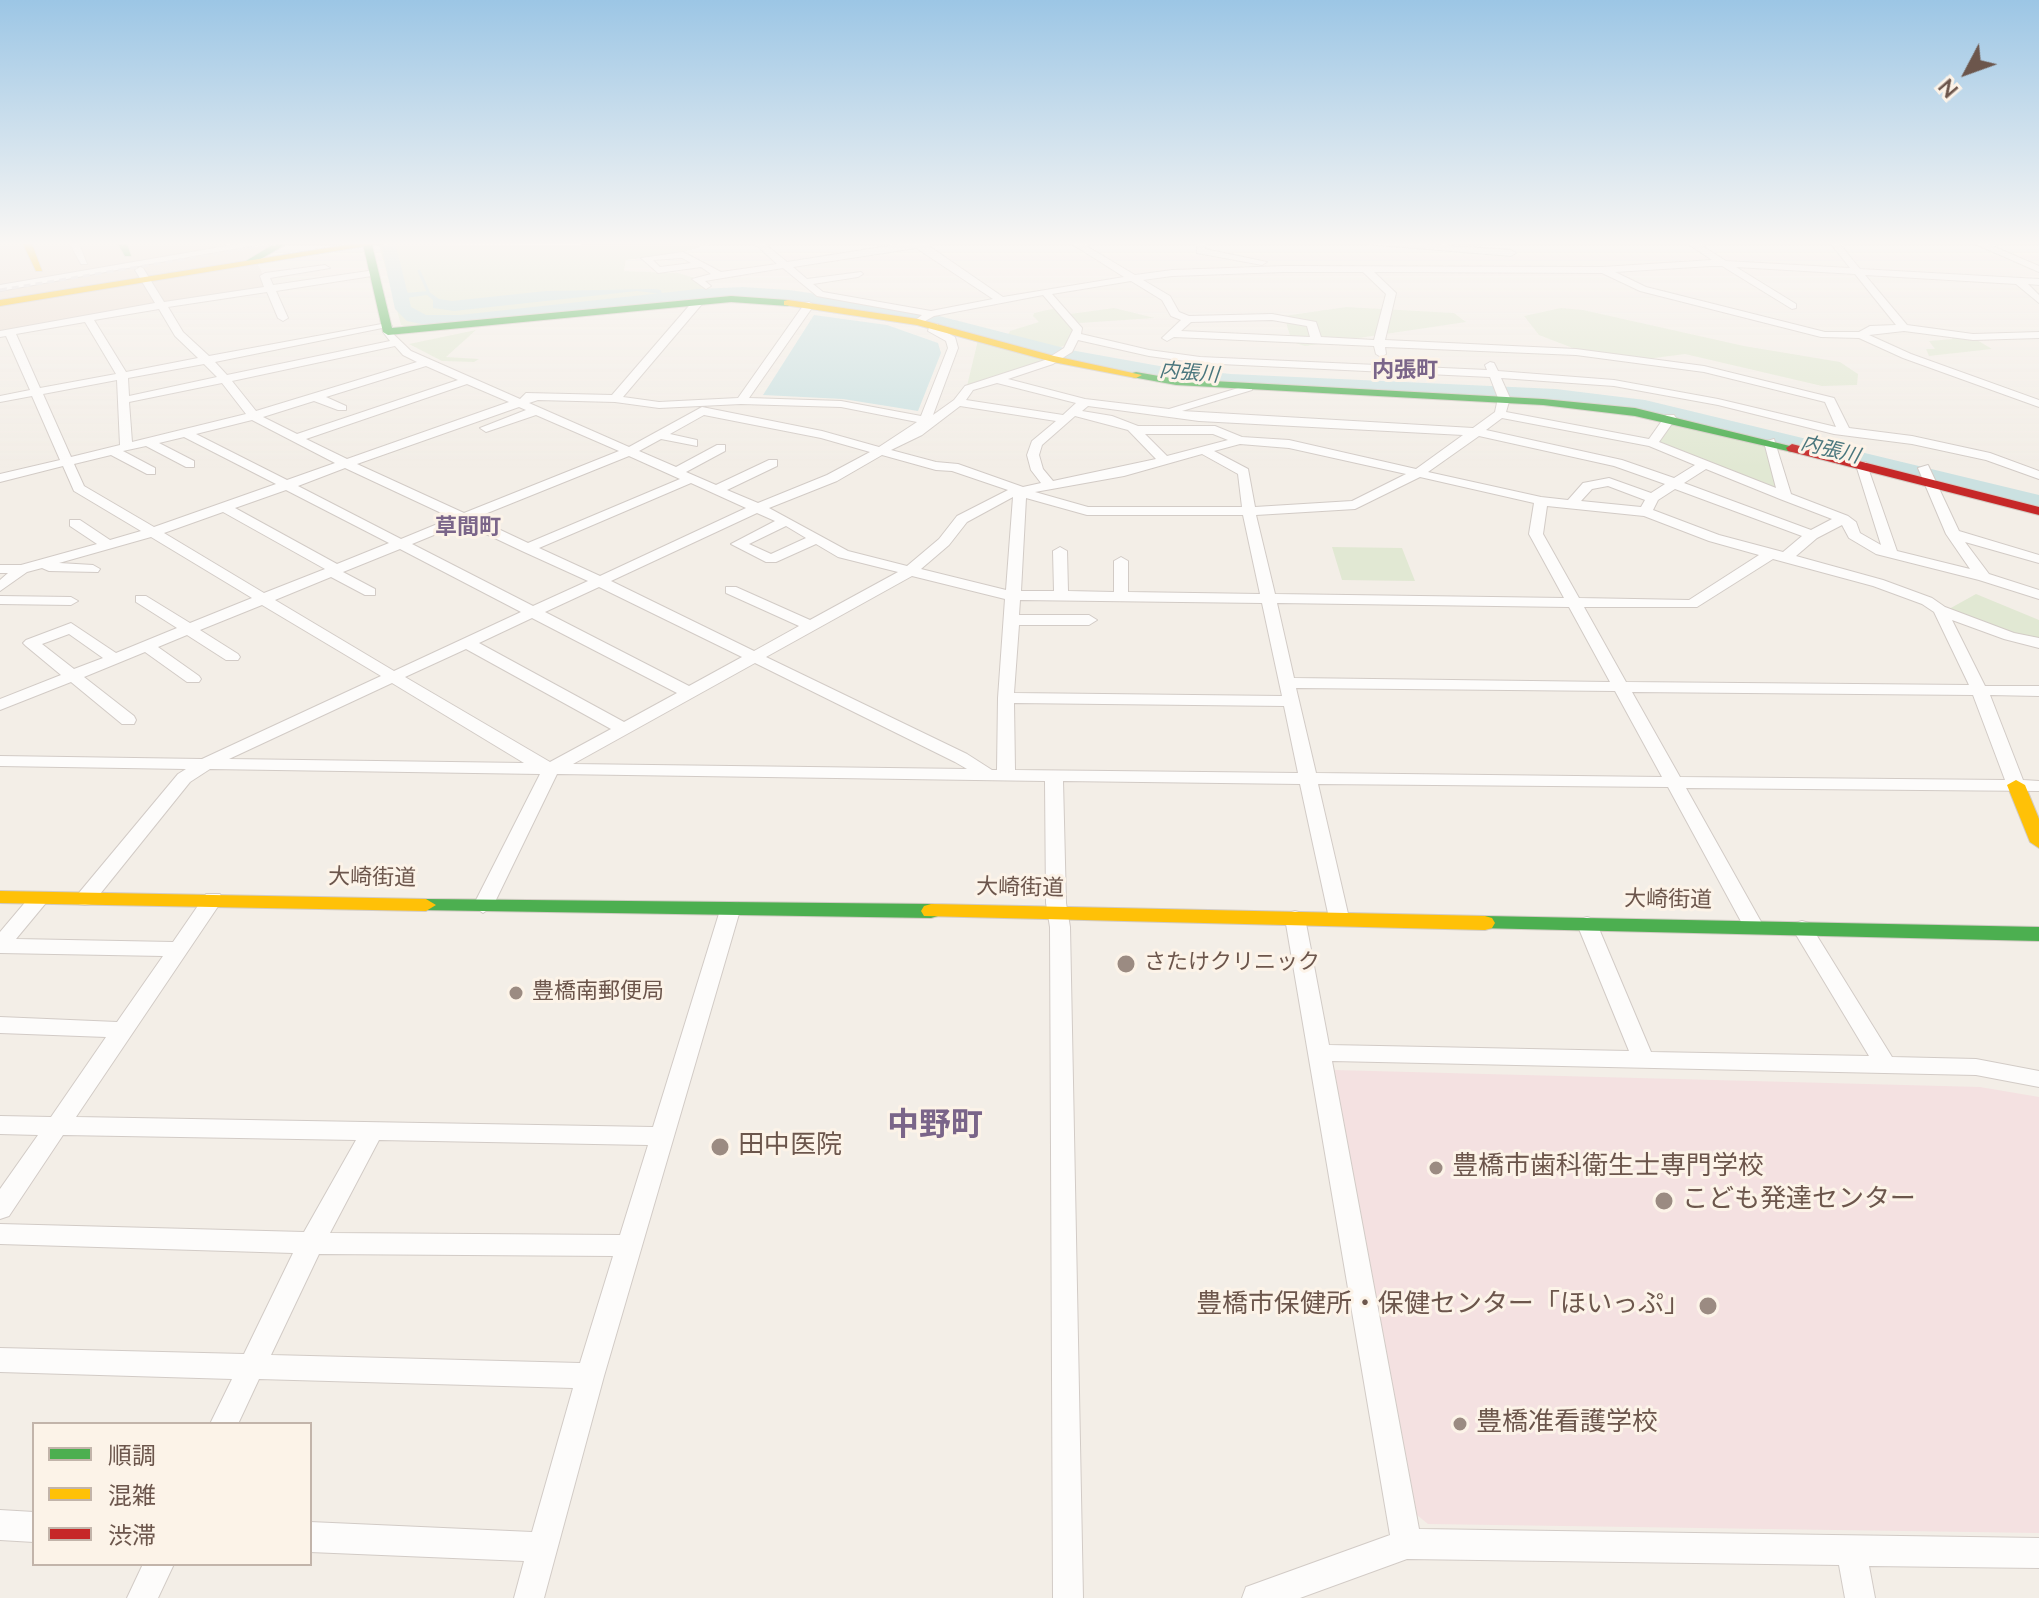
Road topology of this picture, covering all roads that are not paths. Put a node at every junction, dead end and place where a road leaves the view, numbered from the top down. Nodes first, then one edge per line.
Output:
1 (88, 318) edge
2 (85, 319) edge
3 (170, 319) edge
4 (386, 319) edge
5 (510, 319) edge
6 (682, 319) edge
7 (803, 319) edge
8 (926, 319) joint
9 (1069, 319) edge
10 (1188, 319) joint
11 (1208, 319) edge
12 (1288, 319) edge
13 (1385, 319) edge
14 (1760, 319) edge
15 (1896, 319) edge
16 (1904, 328) junction
17 (5, 334) edge
18 (390, 334) junction
19 (1171, 334) junction
20 (1861, 335) junction
21 (2039, 335) edge
22 (1076, 336) junction
23 (1316, 340) junction
24 (1379, 343) junction
25 (1483, 348) junction
26 (1149, 353) junction
27 (1059, 355) junction
28 (207, 358) junction
29 (427, 362) junction
30 (1384, 369) junction
31 (1494, 374) junction
32 (122, 375) junction
33 (996, 379) junction
34 (225, 380) junction
35 (468, 380) junction
36 (1248, 388) junction
37 (36, 392) junction
38 (2039, 393) edge
39 (502, 395) junction
40 (538, 396) junction
41 (315, 397) junction
42 (2021, 398) junction
43 (0, 399) edge
44 (615, 399) junction
45 (124, 400) junction
46 (1503, 400) junction
47 (741, 401) junction
48 (958, 402) junction
49 (1085, 402) junction
50 (517, 403) junction
51 (2039, 404) edge
52 (342, 408) dead end
53 (535, 411) junction
54 (1163, 413) junction
55 (1066, 415) junction
56 (253, 416) junction
57 (1670, 418) junction
58 (924, 420) junction
59 (486, 428) dead end
60 (1134, 430) junction
61 (1844, 431) junction
62 (1479, 432) junction
63 (186, 433) junction
64 (651, 434) junction
65 (910, 434) junction
66 (296, 438) junction
67 (1240, 440) junction
68 (148, 442) junction
69 (1770, 442) junction
70 (693, 443) dead end
71 (1652, 443) junction
72 (721, 448) dead end
73 (119, 449) junction
74 (1203, 450) junction
75 (881, 451) junction
76 (628, 452) junction
77 (68, 461) junction
78 (1165, 461) junction
79 (773, 463) dead end
80 (190, 464) dead end
81 (346, 464) junction
82 (1705, 464) junction
83 (1862, 465) junction
84 (151, 471) dead end
85 (675, 473) junction
86 (1417, 474) junction
87 (2039, 475) edge
88 (1928, 476) junction
89 (0, 478) edge
90 (690, 479) junction
91 (1049, 484) junction
92 (1676, 484) junction
93 (287, 485) junction
94 (716, 490) junction
95 (1020, 491) junction
96 (1785, 496) junction
97 (1541, 501) junction
98 (1571, 504) junction
99 (1649, 505) junction
100 (223, 507) junction
101 (758, 508) junction
102 (1249, 511) junction
103 (2039, 511) edge
104 (463, 518) junction
105 (1843, 519) junction
106 (786, 521) junction
107 (75, 523) dead end
108 (154, 532) junction
109 (1953, 534) junction
110 (1812, 535) junction
111 (815, 539) junction
112 (400, 543) junction
113 (108, 545) junction
114 (527, 548) junction
115 (1060, 551) dead end
116 (1780, 554) junction
117 (1891, 554) junction
118 (2039, 559) edge
119 (1121, 561) dead end
120 (26, 568) junction
121 (0, 569) edge
122 (93, 569) dead end
123 (334, 570) junction
124 (910, 571) junction
125 (1984, 577) junction
126 (599, 581) junction
127 (0, 587) edge
128 (731, 590) dead end
129 (370, 592) dead end
130 (2039, 595) edge
131 (1013, 596) junction
132 (1061, 596) junction
133 (1121, 596) junction
134 (1269, 598) junction
135 (141, 599) dead end
136 (264, 599) junction
137 (0, 600) edge
138 (71, 601) dead end
139 (1572, 601) junction
140 (1940, 610) junction
141 (533, 612) junction
142 (1012, 620) junction
143 (1089, 620) dead end
144 (811, 626) junction
145 (187, 629) junction
146 (467, 643) junction
147 (2039, 643) edge
148 (146, 646) junction
149 (232, 657) dead end
150 (752, 658) junction
151 (115, 659) junction
152 (73, 676) junction
153 (394, 676) junction
154 (193, 679) dead end
155 (1287, 683) junction
156 (1619, 686) junction
157 (1980, 691) junction
158 (2039, 691) edge
159 (689, 693) junction
160 (1006, 698) junction
161 (1291, 701) junction
162 (0, 705) edge
163 (128, 720) dead end
164 (624, 729) junction
165 (0, 761) edge
166 (209, 762) junction
167 (551, 769) junction
168 (997, 775) junction
169 (1054, 777) junction
170 (1308, 778) junction
171 (1677, 784) junction
172 (2016, 785) junction
173 (2039, 786) edge
174 (2039, 842) edge
175 (0, 897) edge
176 (33, 898) junction
177 (85, 899) junction
178 (213, 899) junction
179 (483, 906) junction
180 (731, 907) junction
181 (1058, 914) junction
182 (1295, 918) junction
183 (1339, 918) junction
184 (1587, 924) junction
185 (1754, 927) junction
186 (0, 928) edge
187 (1802, 928) junction
188 (2039, 934) edge
189 (0, 946) edge
190 (181, 949) junction
191 (0, 1025) edge
192 (125, 1030) junction
193 (1319, 1053) junction
194 (1644, 1061) junction
195 (1887, 1067) junction
196 (2039, 1079) edge
197 (59, 1124) junction
198 (0, 1125) edge
199 (373, 1130) junction
200 (664, 1136) junction
201 (0, 1209) edge
202 (0, 1234) edge
203 (311, 1243) junction
204 (630, 1246) junction
205 (0, 1360) edge
206 (250, 1369) junction
207 (590, 1376) junction
208 (225, 1422) edge
209 (0, 1525) edge
210 (32, 1527) edge
211 (312, 1537) edge
212 (1407, 1544) junction
213 (543, 1547) junction
214 (1851, 1550) junction
215 (2039, 1553) edge
216 (158, 1566) edge
217 (142, 1598) edge
218 (529, 1598) edge
219 (1068, 1598) edge
220 (1257, 1598) edge
221 (1860, 1598) edge

1 - 32 street
2 - 17 street
3 - 28 street
4 - 18 main road
5 - 18 main road
6 - 44 street
7 - 47 street
8 - 27 main road
8 - 58 street
9 - 22 street
10 - 11 street
10 - 19 street
12 - 23 street
13 - 24 street
14 - 20 street
15 - 16 street
16 - 20 street
16 - 21 street
17 - 37 street
18 - 28 street
18 - 29 street
18 - 34 street
19 - 23 street
19 - 26 street
20 - 42 street
22 - 26 street
22 - 27 street
23 - 24 street
24 - 25 street
24 - 30 street
25 - 31 street
25 - 61 street
26 - 30 street
27 - 33 street
27 - 36 main road
28 - 32 street
28 - 34 street
29 - 35 street
29 - 41 street
30 - 31 street
31 - 46 street
31 - 61 street
32 - 37 street
32 - 45 street
33 - 48 street
33 - 49 street
34 - 45 street
34 - 56 street
35 - 39 street
35 - 66 street
36 - 46 main road
36 - 54 street
37 - 43 street
37 - 77 street
38 - 42 street
39 - 40 street
39 - 50 street
40 - 44 street
40 - 50 street
41 - 52 street
41 - 56 street
42 - 51 street
44 - 47 street
45 - 73 street
46 - 57 main road
46 - 62 street
46 - 71 street
47 - 58 street
48 - 55 street
48 - 65 street
49 - 54 street
49 - 55 street
50 - 53 street
50 - 81 street
53 - 59 street
53 - 76 street
54 - 62 street
55 - 60 street
55 - 91 street
56 - 63 street
56 - 66 street
57 - 69 main road
57 - 71 street
58 - 65 street
60 - 67 street
60 - 78 street
61 - 87 street
62 - 86 street
62 - 92 street
63 - 68 street
63 - 93 street
64 - 70 street
64 - 75 street
64 - 76 street
65 - 75 street
66 - 81 street
67 - 74 street
67 - 86 street
68 - 73 street
68 - 80 street
69 - 83 main road
69 - 96 street
71 - 82 street
72 - 85 street
73 - 77 street
73 - 84 street
74 - 78 street
74 - 102 street
75 - 95 street
75 - 101 street
76 - 85 street
76 - 104 street
77 - 89 street
77 - 108 street
78 - 91 street
79 - 94 street
81 - 93 street
81 - 104 street
82 - 92 street
82 - 96 street
83 - 88 main road
83 - 117 street
85 - 90 street
86 - 97 street
86 - 102 street
88 - 103 main road
88 - 109 street
90 - 94 street
90 - 114 street
91 - 95 street
92 - 99 street
92 - 110 street
93 - 100 street
93 - 112 street
94 - 101 street
95 - 102 street
95 - 124 street
95 - 131 street
96 - 105 street
97 - 98 street
97 - 139 street
98 - 99 street
98 - 99 street
99 - 116 street
100 - 108 street
100 - 123 street
101 - 106 street
101 - 126 street
102 - 134 street
104 - 112 street
104 - 114 street
105 - 110 street
105 - 117 street
106 - 111 street
106 - 111 street
107 - 113 street
108 - 113 street
108 - 136 street
109 - 118 street
109 - 125 street
110 - 116 street
111 - 124 street
112 - 123 street
112 - 141 street
113 - 120 street
114 - 126 street
115 - 132 street
116 - 139 street
116 - 140 street
117 - 125 street
119 - 133 street
120 - 121 street
120 - 122 street
120 - 127 street
123 - 129 street
123 - 136 street
124 - 131 street
124 - 144 street
125 - 130 street
126 - 141 street
126 - 150 street
128 - 144 street
131 - 132 street
131 - 142 street
132 - 133 street
133 - 134 street
134 - 139 street
134 - 155 street
135 - 145 street
136 - 145 street
136 - 153 street
137 - 138 street
139 - 156 street
140 - 147 street
140 - 157 street
141 - 146 street
141 - 159 street
142 - 143 street
142 - 160 street
144 - 150 street
145 - 148 street
145 - 149 street
146 - 153 street
146 - 164 street
148 - 151 street
148 - 154 street
150 - 159 street
150 - 168 street
151 - 152 street
151 - 152 street
152 - 162 street
152 - 163 street
153 - 166 street
153 - 167 street
155 - 156 street
155 - 161 street
156 - 157 street
156 - 171 street
157 - 158 street
157 - 172 street
159 - 164 street
160 - 161 street
160 - 168 street
161 - 170 street
164 - 167 street
165 - 166 street
166 - 167 street
166 - 177 street
167 - 168 street
167 - 179 street
168 - 169 street
169 - 170 street
169 - 181 street
170 - 171 street
170 - 183 street
171 - 172 street
171 - 185 street
172 - 173 street
172 - 174 main road
175 - 176 main road, 大崎街道
176 - 177 main road, 大崎街道
176 - 186 street
176 - 189 street
177 - 178 main road, 大崎街道
178 - 179 main road, 大崎街道
178 - 190 street
179 - 180 main road, 大崎街道
180 - 181 main road, 大崎街道
180 - 200 street
181 - 182 main road, 大崎街道
181 - 219 street
182 - 183 main road, 大崎街道
182 - 193 street
183 - 184 main road, 大崎街道
184 - 185 main road, 大崎街道
184 - 194 street
185 - 187 main road, 大崎街道
187 - 188 main road, 大崎街道
187 - 195 street
189 - 190 street
190 - 192 street
191 - 192 street
192 - 197 street
193 - 194 street
193 - 212 street
194 - 195 street
195 - 196 street
197 - 198 street
197 - 199 street
197 - 201 street
199 - 200 street
199 - 203 street
200 - 204 street
202 - 203 street
203 - 204 street
203 - 206 street
204 - 207 street
205 - 206 street
206 - 207 street
206 - 208 street
207 - 213 street
209 - 210 street
211 - 213 street
212 - 214 street
212 - 220 street
213 - 218 street
214 - 215 street
214 - 221 street
216 - 217 street

